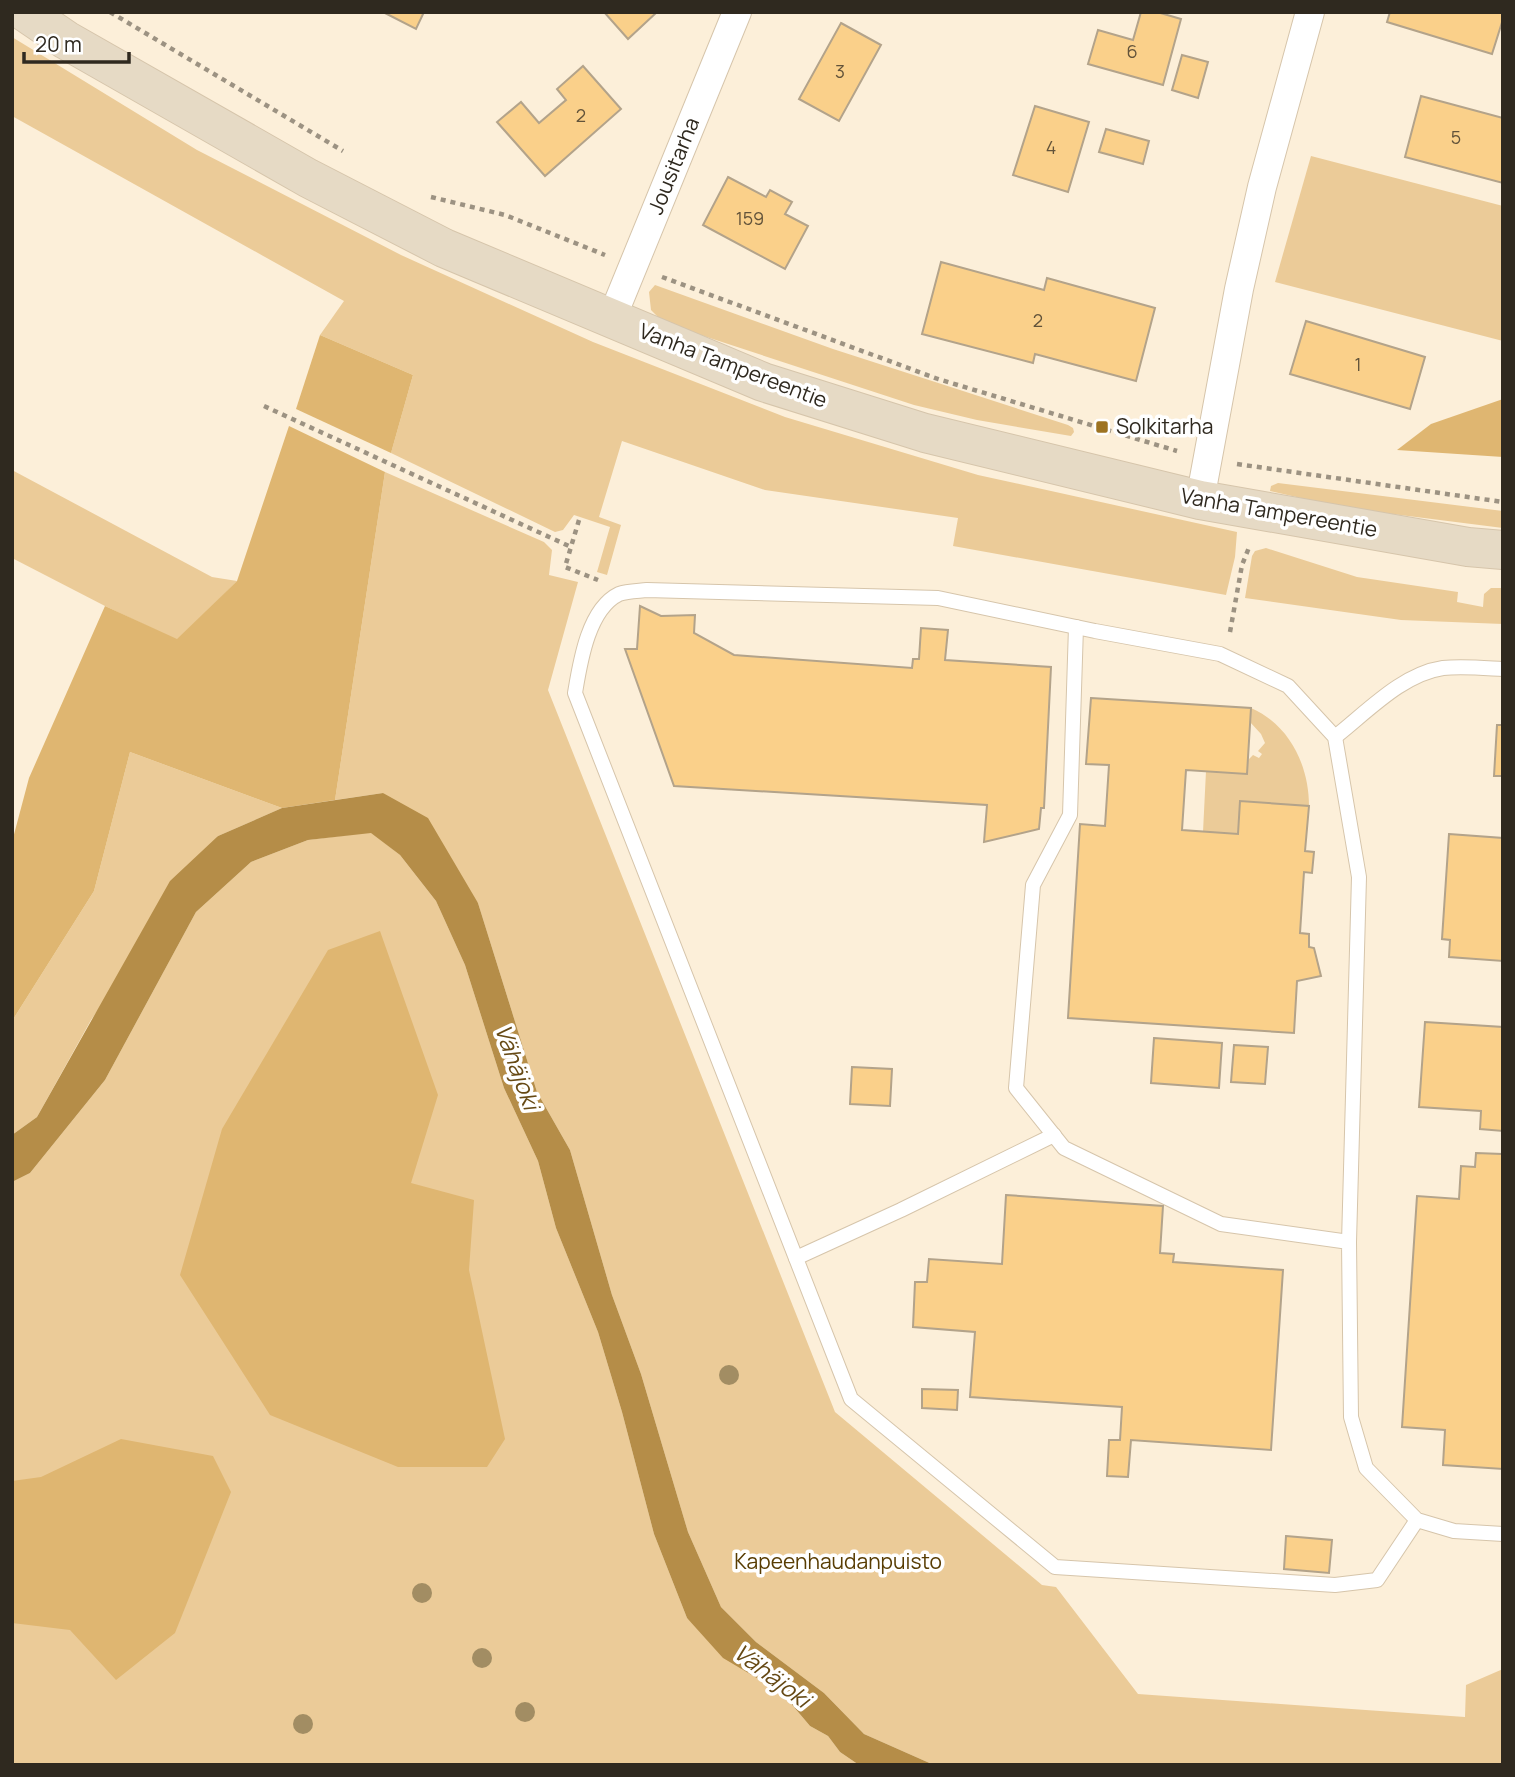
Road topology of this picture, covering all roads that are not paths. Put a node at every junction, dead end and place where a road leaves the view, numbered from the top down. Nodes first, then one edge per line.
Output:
1 (25, 12) edge
2 (737, 12) edge
3 (1310, 12) edge
4 (611, 320) junction
5 (1200, 500) junction
6 (1503, 550) edge
7 (1076, 627) junction
8 (1503, 669) edge
9 (1335, 737) junction
10 (1054, 1135) junction
11 (1349, 1242) junction
12 (796, 1258) junction
13 (1417, 1520) junction
14 (1503, 1534) edge

1 - 4 main road, Vanha Tampereentie
2 - 4 street, Jousitarha
3 - 5 street
4 - 5 main road, Vanha Tampereentie
5 - 6 main road, Vanha Tampereentie
7 - 9 lane
7 - 10 lane
7 - 12 lane
8 - 9 lane
9 - 11 lane
10 - 11 lane
10 - 12 lane
11 - 13 lane
12 - 13 lane
13 - 14 lane

